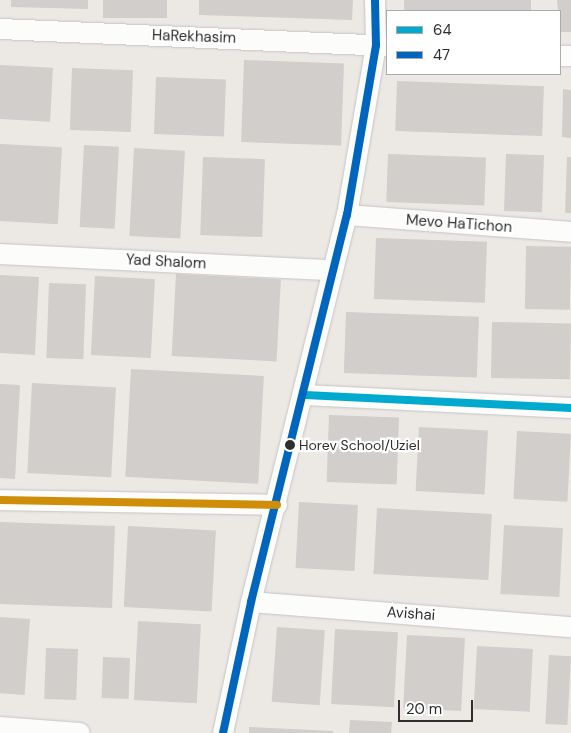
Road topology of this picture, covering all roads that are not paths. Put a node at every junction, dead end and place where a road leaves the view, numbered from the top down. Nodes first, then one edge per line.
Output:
1 (375, 0) edge
2 (0, 29) edge
3 (382, 46) edge
4 (347, 215) junction
5 (571, 232) edge
6 (0, 254) edge
7 (332, 270) junction
8 (304, 395) junction
9 (571, 408) edge
10 (0, 500) edge
11 (277, 505) junction
12 (251, 602) junction
13 (571, 627) edge
14 (0, 728) edge
15 (80, 733) edge
16 (224, 733) edge

1 - 3 street
2 - 3 street, HaRekhasim
3 - 4 street
4 - 5 street, Mevo HaTichon
4 - 7 street
6 - 7 street, Yad Shalom
7 - 8 street
8 - 9 street
8 - 11 street
10 - 11 street
11 - 12 street
12 - 13 street, Avishai
12 - 16 street
14 - 15 street

